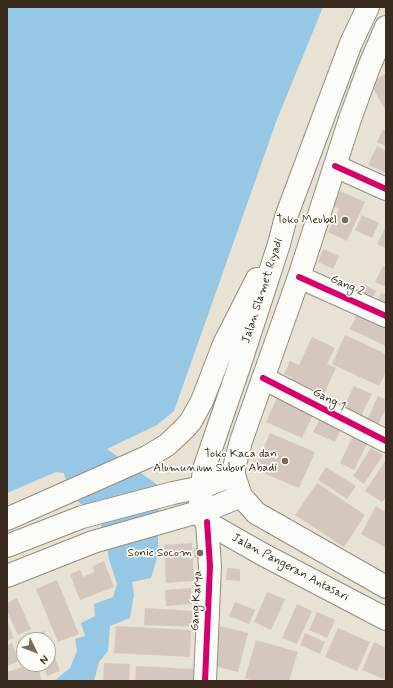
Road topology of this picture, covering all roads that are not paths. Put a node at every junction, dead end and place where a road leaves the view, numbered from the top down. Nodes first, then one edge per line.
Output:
1 (368, 7) edge
2 (386, 27) edge
3 (335, 166) junction
4 (386, 189) edge
5 (279, 244) junction
6 (299, 277) junction
7 (386, 316) edge
8 (263, 378) junction
9 (386, 441) edge
10 (234, 475) junction
11 (202, 487) junction
12 (241, 496) junction
13 (203, 517) junction
14 (7, 519) edge
15 (7, 546) edge
16 (7, 576) edge
17 (386, 587) edge
18 (386, 619) edge
19 (205, 681) edge

1 - 5 main road, Jalan Slamet Riyadi
2 - 3 main road
3 - 4 main road
3 - 6 main road
5 - 11 main road, Jalan Slamet Riyadi
5 - 14 main road
6 - 7 main road, Gang 2
6 - 8 main road
8 - 9 main road, Gang 1
8 - 10 main road
10 - 11 main road
10 - 12 main road
11 - 13 main road, Jalan Slamet Riyadi
11 - 15 main road
12 - 13 main road
12 - 17 main road
13 - 16 main road
13 - 18 main road, Jalan Pangeran Antasari
13 - 19 main road, Gang Karya

